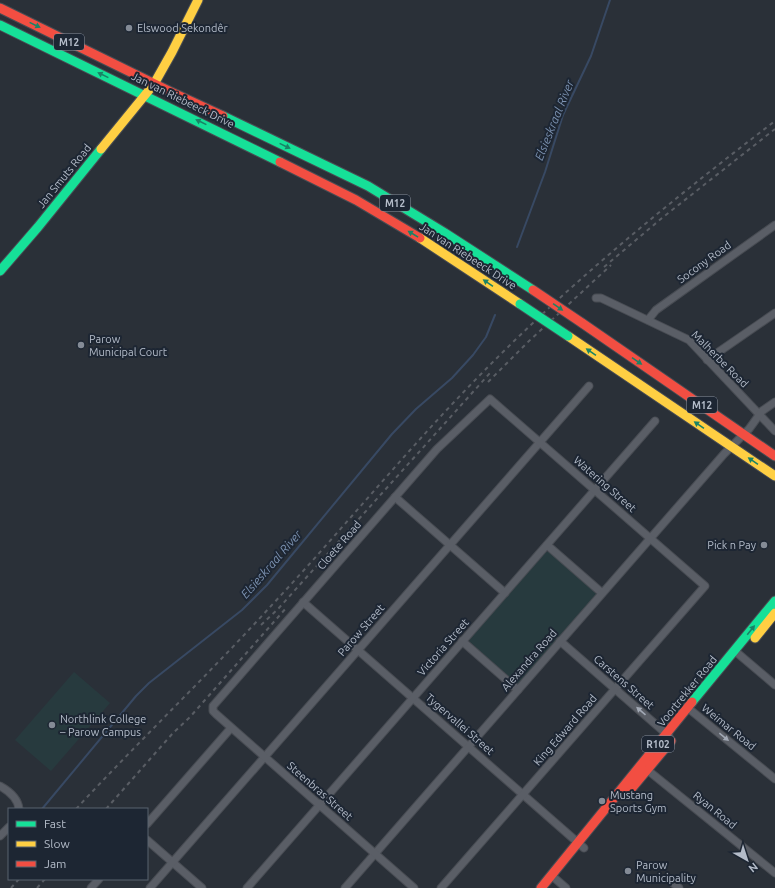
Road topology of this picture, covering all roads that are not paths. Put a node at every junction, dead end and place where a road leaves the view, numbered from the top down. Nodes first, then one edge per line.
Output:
1 (198, 0) edge
2 (0, 8) edge
3 (0, 24) edge
4 (154, 84) junction
5 (145, 95) junction
6 (775, 225) edge
7 (0, 271) edge
8 (596, 298) dead end
9 (775, 313) edge
10 (648, 320) junction
11 (707, 360) junction
12 (589, 386) dead end
13 (490, 399) joint
14 (775, 402) edge
15 (759, 415) junction
16 (655, 421) dead end
17 (775, 432) edge
18 (744, 434) junction
19 (540, 442) junction
20 (731, 447) junction
21 (775, 456) edge
22 (775, 476) edge
23 (594, 490) junction
24 (395, 497) junction
25 (650, 539) junction
26 (450, 545) junction
27 (546, 545) junction
28 (705, 586) joint
29 (505, 593) junction
30 (602, 593) junction
31 (775, 601) edge
32 (303, 602) junction
33 (775, 613) edge
34 (462, 641) junction
35 (560, 641) junction
36 (358, 650) junction
37 (737, 654) junction
38 (775, 685) edge
39 (615, 689) junction
40 (518, 690) junction
41 (413, 698) junction
42 (691, 710) junction
43 (213, 711) joint
44 (231, 728) junction
45 (670, 736) junction
46 (468, 747) junction
47 (264, 757) junction
48 (644, 767) junction
49 (775, 779) edge
50 (0, 786) edge
51 (523, 794) junction
52 (320, 805) junction
53 (19, 808) edge
54 (148, 823) edge
55 (8, 828) edge
56 (0, 836) edge
57 (148, 841) edge
58 (581, 845) junction
59 (375, 854) junction
60 (173, 862) junction
61 (775, 873) edge
62 (553, 878) junction
63 (98, 880) edge
64 (672, 882) dead end
65 (91, 888) edge
66 (150, 888) edge
67 (202, 888) edge
68 (247, 888) edge
69 (344, 888) edge
70 (414, 888) edge
71 (441, 888) edge
72 (540, 888) edge
73 (550, 888) edge
74 (566, 888) edge
75 (679, 888) edge

1 - 4 main road, Jan Smuts Road
2 -> 4 main road, Jan van Riebeeck Drive / M12
5 -> 3 main road, Jan van Riebeeck Drive / M12
4 - 5 main road, Jan Smuts Road
4 -> 18 main road, Jan van Riebeeck Drive / M12, bridge
5 - 7 main road, Jan Smuts Road
20 -> 5 main road, Jan van Riebeeck Drive / M12, bridge
6 - 10 street, Socony Road
8 - 10 street, Malherbe Road
9 - 11 street
10 - 11 street, Malherbe Road
11 - 15 street, Malherbe Road
12 - 19 street, Parow Street
13 - 19 street, Watering Street
13 - 24 street, Cloete Road
14 - 15 street, Alexandra Road
15 - 17 street, Malherbe Road
15 - 18 street, Alexandra Road
16 - 23 street, Victoria Street
18 - 20 street, Alexandra Road
18 - 21 main road, Jan van Riebeeck Drive / M12
19 - 23 street, Watering Street
19 - 26 street, Parow Street
22 -> 20 main road, Jan van Riebeeck Drive / M12
20 - 25 street, Alexandra Road
23 - 25 street, Watering Street
23 - 27 street, Victoria Street
24 - 26 street
24 - 32 street, Cloete Road
25 - 28 street, Watering Street
25 - 30 street, Alexandra Road
26 - 29 street
26 - 36 street, Parow Street
27 - 29 street, Victoria Street
27 - 30 street
28 - 39 street, King Edward Road
29 - 34 street, Victoria Street
30 - 35 street, Alexandra Road
37 -> 31 main road, Voortrekker Road / R102
32 - 36 street, Tygervallei Street
32 - 43 street, Cloete Road
33 - 37 main road, Voortrekker Road / R102
34 - 40 street
34 - 41 street, Victoria Street
35 - 39 street, Carstens Street
35 - 40 street, Alexandra Road
36 - 41 street, Tygervallei Street
36 - 47 street, Parow Street
37 - 38 street
37 - 42 main road, Voortrekker Road / R102
45 -> 39 street, Carstens Street
39 - 51 street, King Edward Road
40 - 46 street, Alexandra Road
41 - 46 street, Tygervallei Street
41 - 52 street, Victoria Street
42 - 45 main road, Voortrekker Road / R102
42 -> 49 street, Weimar Road
43 - 44 street, Steenbras Street
44 - 47 street, Steenbras Street
44 - 54 street
45 - 48 main road, Voortrekker Road / R102
46 - 51 street, Tygervallei Street
46 - 59 street, Alexandra Road
47 - 52 street, Steenbras Street
47 - 60 street, Parow Street
48 - 58 main road, Voortrekker Road / R102
48 - 61 street, Ryan Road
50 - 53 street
51 - 58 street, Tygervallei Street
51 - 71 street, King Edward Road
52 - 59 street, Steenbras Street
52 - 68 street, Victoria Street
55 - 56 street
57 - 60 street
58 - 62 main road, Voortrekker Road / R102
59 - 69 street, Alexandra Road
59 - 70 street, Steenbras Street
60 - 66 street, Parow Street
60 - 67 street
62 - 72 main road, Voortrekker Road / R102
62 - 73 main road, Voortrekker Road / R102
62 - 74 street
63 - 65 street
64 - 75 street

